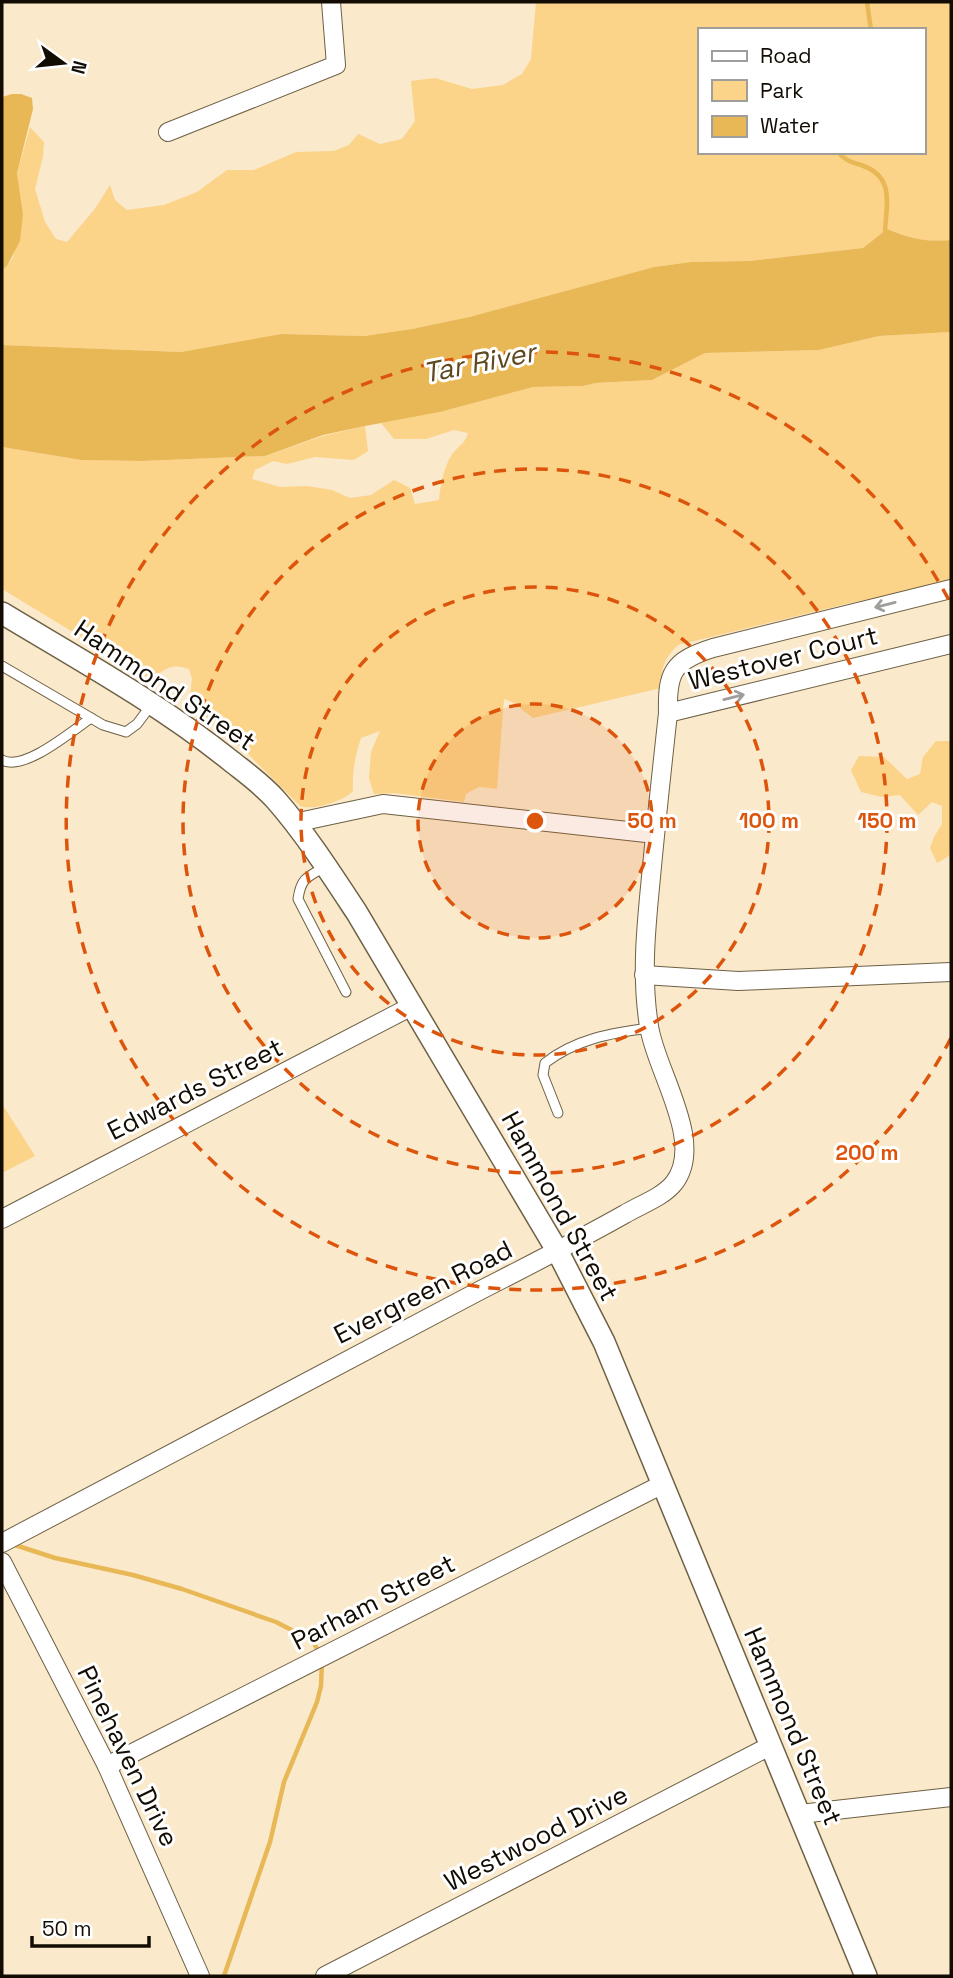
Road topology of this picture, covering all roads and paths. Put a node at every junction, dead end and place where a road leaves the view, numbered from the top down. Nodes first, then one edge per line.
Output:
1 (331, 2) edge
2 (167, 132) dead end
3 (951, 589) edge
4 (2, 613) edge
5 (951, 643) edge
6 (2, 666) edge
7 (152, 704) junction
8 (668, 713) junction
9 (91, 718) junction
10 (2, 760) edge
11 (294, 823) junction
12 (655, 834) junction
13 (326, 866) junction
14 (951, 972) edge
15 (644, 975) junction
16 (346, 992) dead end
17 (412, 1006) junction
18 (649, 1028) junction
19 (558, 1113) dead end
20 (2, 1219) edge
21 (558, 1252) junction
22 (663, 1484) junction
23 (2, 1542) edge
24 (2, 1562) edge
25 (770, 1746) junction
26 (107, 1766) junction
27 (951, 1797) edge
28 (800, 1814) junction
29 (200, 1976) edge
30 (325, 1976) edge
31 (866, 1976) edge

1 - 2 street
3 -> 8 street, Westover Court
4 - 7 street, Hammond Street
8 -> 5 street, Westover Court
6 - 9 lane
7 - 9 lane
7 - 11 street, Hammond Street
8 - 12 street, Evergreen Road
9 - 10 lane
11 - 12 street
11 - 13 street, Hammond Street
12 - 15 street, Evergreen Road
13 - 16 lane
13 - 17 street, Hammond Street
14 - 15 street
15 - 18 street, Evergreen Road
17 - 20 street, Edwards Street
17 - 21 street, Hammond Street
18 - 19 lane
18 - 21 street, Evergreen Road
21 - 22 street, Hammond Street
21 - 23 street, Evergreen Road
22 - 25 street, Hammond Street
22 - 26 street, Parham Street
24 - 26 street, Pinehaven Drive
25 - 28 street, Hammond Street
25 - 30 street, Westwood Drive
26 - 29 street, Pinehaven Drive
27 - 28 street
28 - 31 street, Hammond Street

